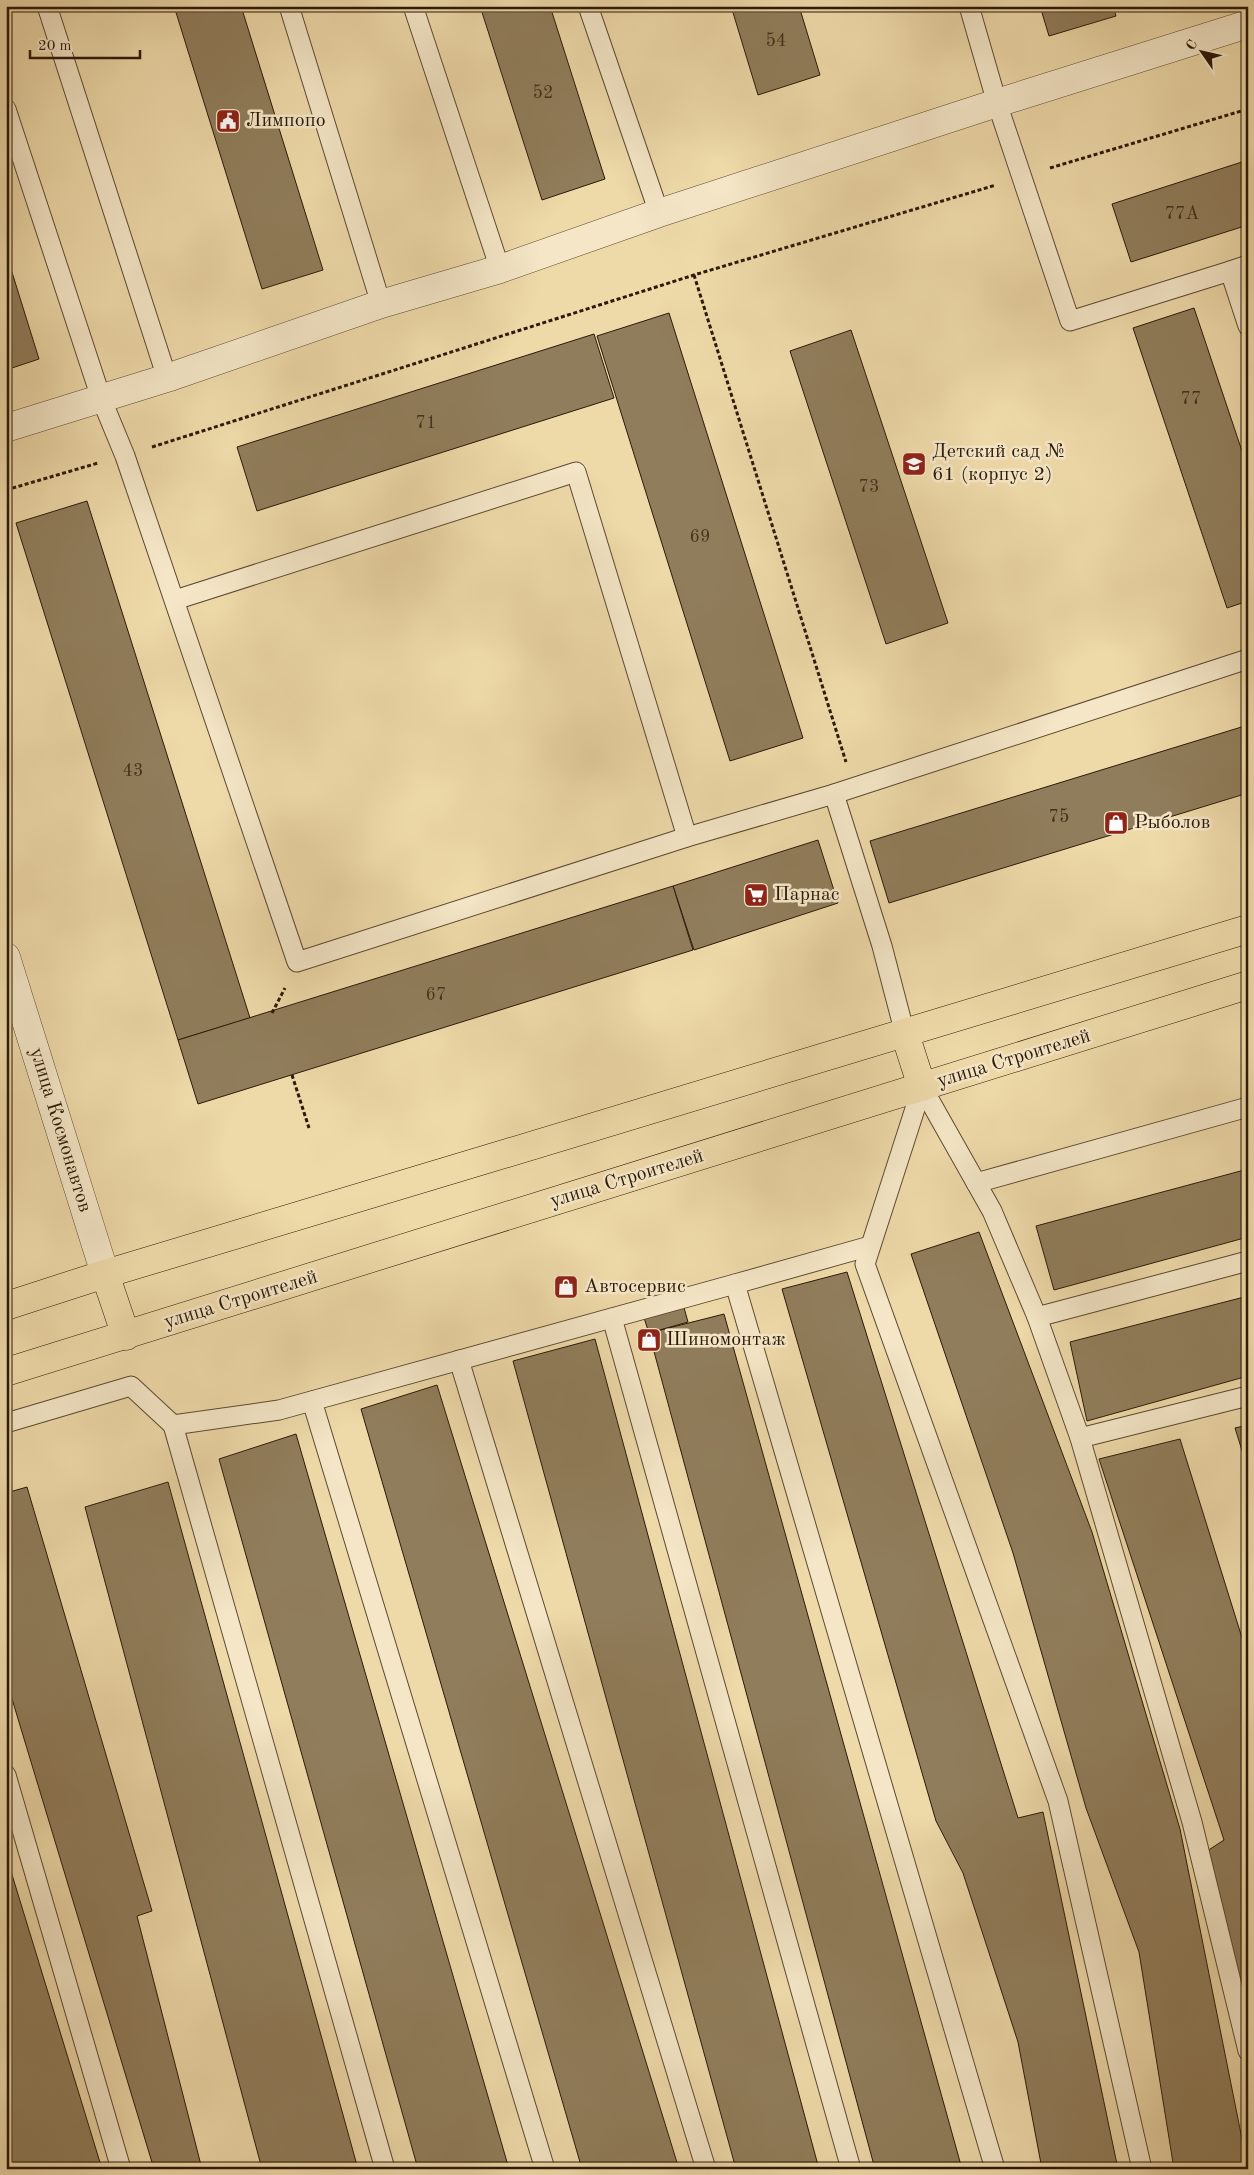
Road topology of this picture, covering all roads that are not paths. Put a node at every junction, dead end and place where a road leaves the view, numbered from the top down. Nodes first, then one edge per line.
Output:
1 (47, 6) edge
2 (289, 6) edge
3 (413, 6) edge
4 (588, 6) edge
5 (969, 6) edge
6 (1248, 24) edge
7 (997, 103) junction
8 (6, 109) edge
9 (659, 213) junction
10 (1248, 265) edge
11 (500, 269) junction
12 (1230, 271) junction
13 (381, 304) junction
14 (1248, 326) edge
15 (166, 378) junction
16 (101, 398) junction
17 (6, 428) edge
18 (174, 600) junction
19 (1248, 659) edge
20 (834, 794) junction
21 (687, 837) junction
22 (1248, 929) edge
23 (6, 957) edge
24 (1248, 985) edge
25 (905, 1034) junction
26 (922, 1087) junction
27 (1248, 1107) edge
28 (976, 1183) junction
29 (870, 1246) junction
30 (1248, 1261) edge
31 (105, 1274) junction
32 (735, 1284) junction
33 (6, 1306) edge
34 (1037, 1317) junction
35 (612, 1318) junction
36 (126, 1336) junction
37 (459, 1360) junction
38 (6, 1372) edge
39 (1248, 1396) edge
40 (312, 1401) junction
41 (6, 1423) edge
42 (173, 1425) junction
43 (1080, 1438) junction
44 (6, 1775) edge
45 (1248, 2051) edge
46 (120, 2169) edge
47 (385, 2169) edge
48 (545, 2169) edge
49 (706, 2169) edge
50 (851, 2169) edge
51 (995, 2169) edge
52 (1142, 2169) edge

1 - 15 lane
2 - 13 lane
3 - 11 lane
4 - 9 lane
5 - 7 lane
6 - 7 street
7 - 9 street
7 - 12 lane
8 - 16 lane
9 - 11 street
10 - 12 lane
11 - 13 street
12 - 14 lane
13 - 15 street
15 - 16 street
16 - 17 street
16 - 18 lane
18 - 21 lane
18 - 21 lane
19 - 20 lane
20 - 21 lane
20 - 25 lane
22 - 25 main road
23 - 31 street, улица Космонавтов
24 - 26 main road, улица Строителей
25 - 26 main road
25 - 31 main road
26 - 28 lane
26 - 29 lane
26 - 36 main road, улица Строителей
27 - 28 lane
28 - 34 lane
29 - 32 lane
29 - 52 lane
30 - 34 lane
31 - 33 main road
31 - 36 main road
32 - 35 lane
32 - 51 lane
34 - 43 lane
35 - 37 lane
35 - 50 lane
36 - 38 main road, улица Строителей
37 - 40 lane
37 - 49 lane
39 - 43 lane
40 - 42 lane
40 - 48 lane
41 - 42 lane
42 - 47 lane
43 - 45 lane
44 - 46 lane

